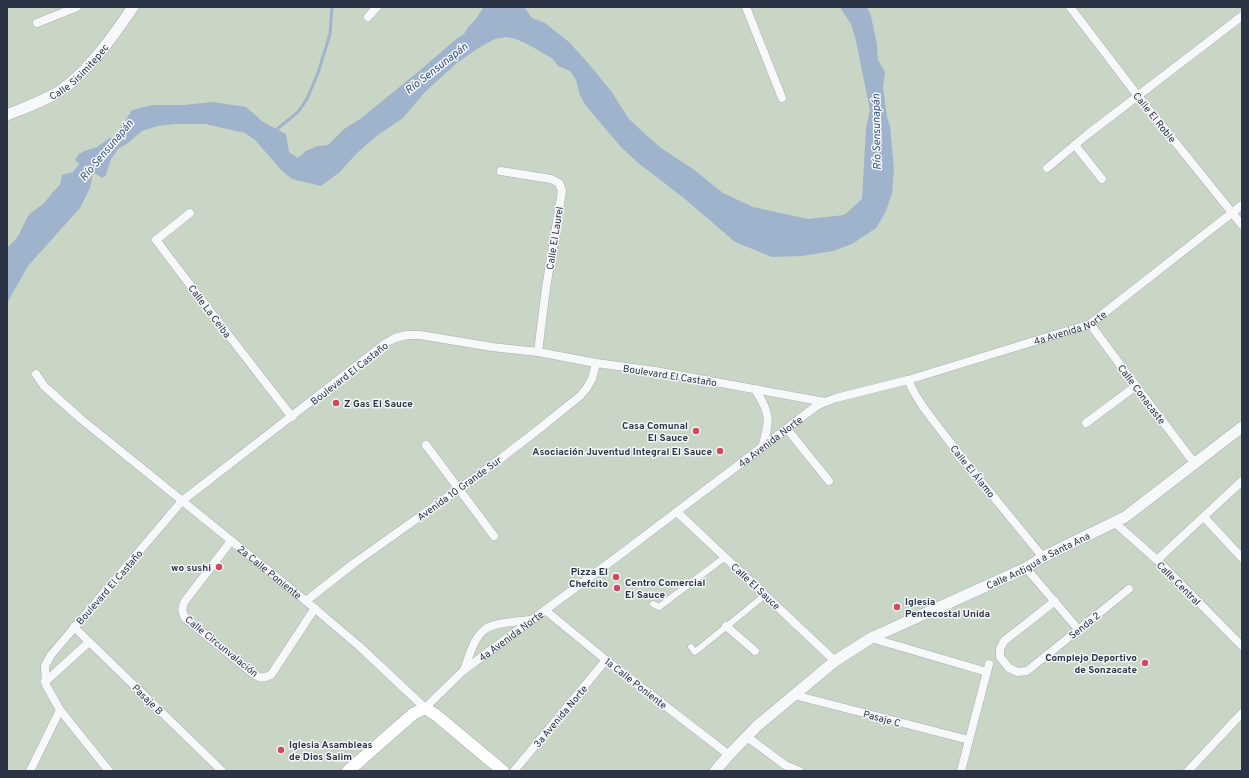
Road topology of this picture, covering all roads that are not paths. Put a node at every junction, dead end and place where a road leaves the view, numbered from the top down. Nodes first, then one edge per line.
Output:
1 (77, 7) edge
2 (133, 7) edge
3 (377, 7) edge
4 (746, 7) edge
5 (1070, 7) edge
6 (1242, 16) edge
7 (368, 18) dead end
8 (37, 23) dead end
9 (1138, 96) junction
10 (782, 98) dead end
11 (7, 115) edge
12 (1075, 144) junction
13 (1047, 168) dead end
14 (501, 171) dead end
15 (1102, 179) dead end
16 (1242, 204) edge
17 (1232, 212) junction
18 (190, 213) dead end
19 (1242, 225) edge
20 (1090, 324) junction
21 (538, 352) junction
22 (596, 363) junction
23 (36, 374) dead end
24 (908, 380) junction
25 (1136, 386) junction
26 (755, 389) junction
27 (825, 402) junction
28 (292, 417) junction
29 (1086, 423) dead end
30 (1242, 427) edge
31 (787, 429) junction
32 (426, 445) dead end
33 (762, 448) junction
34 (1195, 464) junction
35 (829, 481) dead end
36 (1242, 481) edge
37 (459, 489) junction
38 (182, 502) junction
39 (677, 512) junction
40 (1204, 517) junction
41 (1114, 522) junction
42 (494, 536) dead end
43 (231, 541) junction
44 (725, 557) junction
45 (1043, 557) junction
46 (1242, 558) edge
47 (1157, 560) junction
48 (1026, 568) junction
49 (1129, 589) dead end
50 (764, 595) junction
51 (306, 601) junction
52 (1055, 601) junction
53 (653, 604) dead end
54 (315, 608) junction
55 (544, 610) junction
56 (531, 620) junction
57 (726, 626) junction
58 (74, 627) junction
59 (1078, 629) junction
60 (872, 638) junction
61 (89, 642) junction
62 (691, 646) dead end
63 (1242, 646) edge
64 (755, 651) dead end
65 (606, 660) junction
66 (835, 662) junction
67 (464, 670) junction
68 (45, 684) junction
69 (794, 695) junction
70 (425, 708) junction
71 (60, 710) junction
72 (1242, 713) edge
73 (747, 737) junction
74 (969, 740) junction
75 (729, 755) junction
76 (30, 771) edge
77 (109, 771) edge
78 (222, 771) edge
79 (348, 771) edge
80 (503, 771) edge
81 (514, 771) edge
82 (716, 771) edge
83 (799, 771) edge
84 (961, 771) edge
85 (1188, 771) edge

1 - 8 street
2 - 11 street, Calle Sisimitepec
3 - 7 street
4 - 10 street
5 - 9 street, Calle El Roble
6 - 9 street
9 - 12 street
9 - 17 street, Calle El Roble
12 - 13 street
12 - 15 street
14 - 21 street, Calle El Laurel
16 - 17 street, 4a Avenida Norte
17 - 19 street, Calle El Roble
17 - 20 street, 4a Avenida Norte
18 - 28 street, Calle La Ceiba
20 - 24 street, 4a Avenida Norte
20 - 25 street, Calle Conacaste
21 - 22 street, Boulevard El Castaño
21 - 28 street, Boulevard El Castaño
22 - 26 street, Boulevard El Castaño
22 - 37 street, Avenida 10 Grande Sur
23 - 38 street, 2a Calle Poniente
24 - 27 street, 4a Avenida Norte
24 - 45 street, Calle El Álamo
25 - 29 street
25 - 34 street, Calle Conacaste
26 - 27 street, Boulevard El Castaño
26 - 33 street
27 - 31 street, 4a Avenida Norte
28 - 38 street, Boulevard El Castaño
30 - 34 street, Calle Antigua a Santa Ana
31 - 33 street, 4a Avenida Norte
31 - 35 street
32 - 37 street
33 - 39 street, 4a Avenida Norte
34 - 41 street, Calle Antigua a Santa Ana
36 - 40 street
37 - 42 street
37 - 51 street, Avenida 10 Grande Sur
38 - 43 street, 2a Calle Poniente
38 - 58 street, Boulevard El Castaño
39 - 44 street, Calle El Sauce
39 - 55 street, 4a Avenida Norte
40 - 46 street
40 - 47 street
41 - 45 street, Calle Antigua a Santa Ana
41 - 47 street, Calle Central
43 - 51 street, 2a Calle Poniente
43 - 54 street, Calle Circunvalación
44 - 50 street, Calle El Sauce
44 - 53 street
45 - 48 street, Calle Antigua a Santa Ana
47 - 63 street, Calle Central
48 - 52 street
48 - 60 street, Calle Antigua a Santa Ana
49 - 59 street, Senda 2
50 - 57 street
50 - 66 street, Calle El Sauce
51 - 54 street, 2a Calle Poniente
52 - 59 street
52 - 59 street, Senda 2
54 - 70 street, 2a Calle Poniente
55 - 56 street, 4a Avenida Norte
55 - 65 street, 1a Calle Poniente
56 - 67 street, 4a Avenida Norte
56 - 67 street
57 - 62 street
57 - 64 street
58 - 61 street, Pasaje B
58 - 68 street, Boulevard El Castaño
60 - 66 street, Calle Antigua a Santa Ana
60 - 74 street
61 - 68 street
61 - 78 street, Pasaje B
65 - 75 street, 1a Calle Poniente
65 - 81 street, 3a Avenida Norte
66 - 69 street, Calle Antigua a Santa Ana
67 - 70 street, 4a Avenida Norte
68 - 71 street
69 - 73 street, Calle Antigua a Santa Ana
69 - 74 street, Pasaje C
70 - 79 main road, 4a Avenida Norte
70 - 80 main road, 2a Calle Poniente
71 - 76 street
71 - 77 street
72 - 85 street
73 - 75 street, Calle Antigua a Santa Ana
73 - 83 street
74 - 84 street
75 - 82 street, Calle Antigua a Santa Ana

